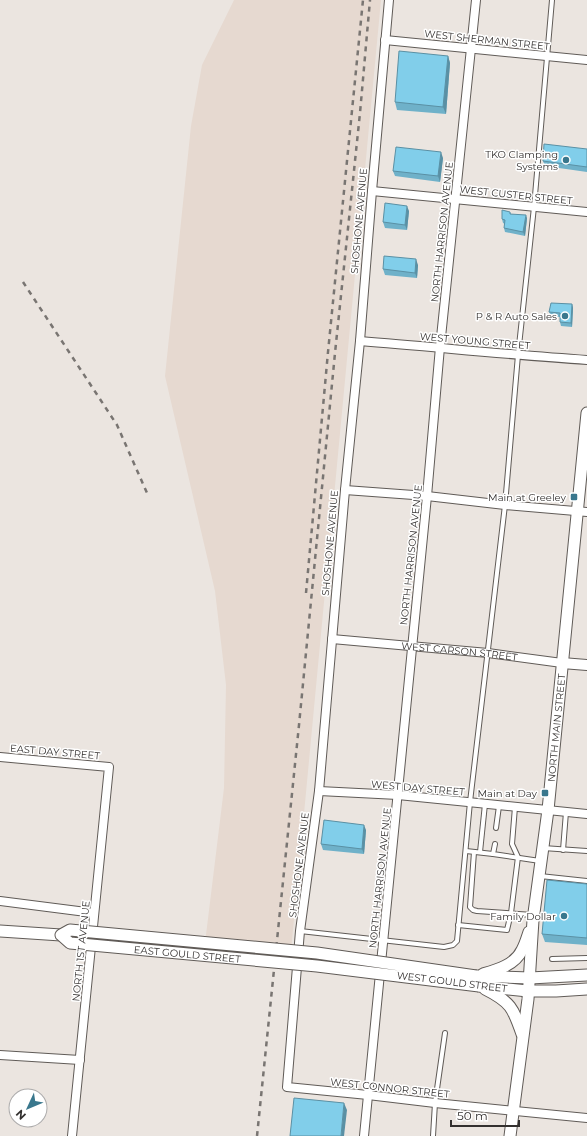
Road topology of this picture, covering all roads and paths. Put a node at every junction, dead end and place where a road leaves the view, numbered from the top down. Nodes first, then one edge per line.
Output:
1 (389, 0) edge
2 (476, 0) edge
3 (552, 0) edge
4 (385, 40) junction
5 (472, 48) junction
6 (547, 56) junction
7 (587, 60) edge
8 (372, 191) junction
9 (455, 198) junction
10 (534, 207) junction
11 (587, 212) edge
12 (360, 341) junction
13 (440, 347) junction
14 (518, 355) junction
15 (587, 360) edge
16 (587, 413) edge
17 (345, 490) junction
18 (427, 496) junction
19 (505, 505) junction
20 (582, 512) edge
21 (332, 639) junction
22 (412, 646) junction
23 (488, 652) junction
24 (562, 663) junction
25 (587, 665) edge
26 (0, 757) edge
27 (109, 767) joint
28 (319, 791) junction
29 (398, 795) junction
30 (470, 802) junction
31 (485, 804) junction
32 (499, 806) junction
33 (515, 807) junction
34 (548, 810) junction
35 (566, 812) junction
36 (587, 814) edge
37 (496, 828) dead end
38 (495, 844) dead end
39 (543, 848) junction
40 (564, 850) junction
41 (466, 851) junction
42 (587, 851) edge
43 (474, 852) junction
44 (480, 852) junction
45 (493, 854) junction
46 (518, 858) junction
47 (541, 861) junction
48 (539, 876) junction
49 (587, 881) edge
50 (0, 901) edge
51 (94, 913) junction
52 (511, 913) junction
53 (533, 918) junction
54 (458, 925) junction
55 (0, 931) edge
56 (300, 931) junction
57 (61, 935) junction
58 (384, 941) junction
59 (317, 953) joint
60 (587, 958) edge
61 (552, 959) dead end
62 (317, 966) joint
63 (587, 975) edge
64 (530, 978) junction
65 (478, 981) junction
66 (587, 989) edge
67 (528, 991) junction
68 (445, 1033) dead end
69 (523, 1037) junction
70 (0, 1055) edge
71 (80, 1060) junction
72 (287, 1087) joint
73 (368, 1095) junction
74 (435, 1103) junction
75 (513, 1111) junction
76 (587, 1118) edge
77 (72, 1136) edge
78 (364, 1136) edge
79 (432, 1136) edge
80 (510, 1136) edge

1 - 4 street, SHOSHONE AVENUE
2 - 5 street, NORTH HARRISON AVENUE
3 - 6 lane
4 - 5 street, WEST SHERMAN STREET
4 - 8 street, SHOSHONE AVENUE
5 - 6 street, WEST SHERMAN STREET
5 - 9 street, NORTH HARRISON AVENUE
6 - 7 street, WEST SHERMAN STREET
6 - 10 lane
8 - 9 street, WEST CUSTER STREET
8 - 12 street, SHOSHONE AVENUE
9 - 10 street, WEST CUSTER STREET
9 - 13 street, NORTH HARRISON AVENUE
10 - 11 street, WEST CUSTER STREET
10 - 14 lane
12 - 13 street, WEST YOUNG STREET
12 - 17 street, SHOSHONE AVENUE
13 - 14 street, WEST YOUNG STREET
13 - 18 street, NORTH HARRISON AVENUE
14 - 15 street, WEST YOUNG STREET
14 - 19 lane
16 - 20 main road, NORTH MAIN STREET
17 - 18 street
17 - 21 street, SHOSHONE AVENUE
18 - 19 street
18 - 22 street, NORTH HARRISON AVENUE
19 - 20 street
19 - 23 lane
20 - 24 main road, NORTH MAIN STREET
21 - 22 street, WEST CARSON STREET
21 - 28 street, SHOSHONE AVENUE
22 - 23 street, WEST CARSON STREET
22 - 29 street, NORTH HARRISON AVENUE
23 - 24 street, WEST CARSON STREET
23 - 30 lane
24 - 25 street, WEST CARSON STREET
24 - 34 main road, NORTH MAIN STREET
26 - 27 street, EAST DAY STREET
27 - 51 street, NORTH 1ST AVENUE
28 - 29 street, WEST DAY STREET
28 - 56 street, SHOSHONE AVENUE
29 - 30 street, WEST DAY STREET
29 - 58 street, NORTH HARRISON AVENUE
30 - 31 street, WEST DAY STREET
30 - 41 lane
31 - 32 street, WEST DAY STREET
31 - 44 lane
32 - 33 street, WEST DAY STREET
32 - 37 lane
33 - 34 street, WEST DAY STREET
33 - 46 lane
34 - 35 street, WEST DAY STREET
34 - 39 main road, NORTH MAIN STREET
35 - 36 street, WEST DAY STREET
35 - 40 lane
38 - 45 lane
39 - 40 lane
39 - 47 main road, NORTH MAIN STREET
40 - 42 lane
41 - 43 lane
41 - 54 lane
43 - 44 lane
43 - 52 lane
44 - 45 lane
45 - 46 lane
46 - 47 lane
46 - 52 lane
47 - 48 main road, NORTH MAIN STREET
48 - 49 lane
48 - 53 main road, NORTH MAIN STREET
50 - 51 street
51 - 71 street, NORTH 1ST AVENUE
52 - 53 lane
52 - 54 lane
53 - 64 main road, NORTH MAIN STREET
53 - 65 main road
54 - 58 lane
55 - 57 main road, EAST GOULD STREET
56 - 58 lane
56 - 72 street, SHOSHONE AVENUE
57 - 59 main road, EAST GOULD STREET, bridge
57 - 62 main road, EAST GOULD STREET, bridge
58 - 73 street, NORTH HARRISON AVENUE
59 - 65 main road, WEST GOULD STREET, bridge
60 - 61 lane
62 - 65 main road, WEST GOULD STREET, bridge
63 - 64 main road, WEST GOULD STREET
64 - 65 main road, WEST GOULD STREET
64 - 67 main road, NORTH MAIN STREET
65 - 67 main road, WEST GOULD STREET
65 - 69 main road
66 - 67 main road, WEST GOULD STREET
67 - 69 main road, NORTH MAIN STREET
68 - 74 lane
69 - 75 main road, NORTH MAIN STREET
70 - 71 street
71 - 77 street, NORTH 1ST AVENUE
72 - 73 street, WEST CONNOR STREET
73 - 74 street, WEST CONNOR STREET
73 - 78 street, NORTH HARRISON AVENUE
74 - 75 street, WEST CONNOR STREET
74 - 79 lane
75 - 76 street, WEST CONNOR STREET
75 - 80 main road, NORTH MAIN STREET

